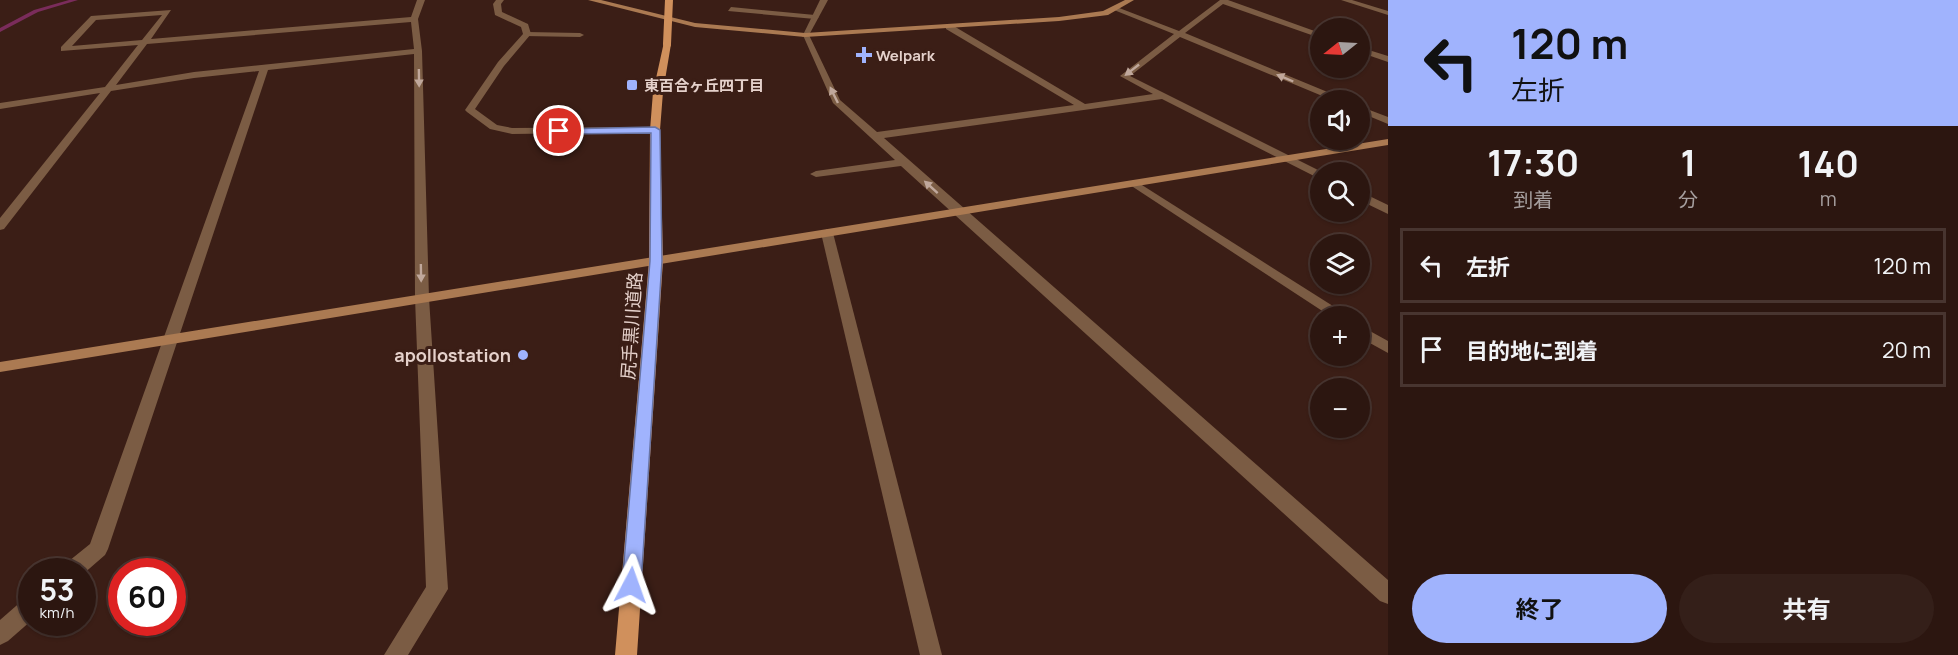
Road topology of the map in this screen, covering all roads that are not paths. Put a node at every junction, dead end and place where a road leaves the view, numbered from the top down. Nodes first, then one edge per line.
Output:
1 (421, 0) edge
2 (501, 0) edge
3 (592, 0) edge
4 (669, 0) edge
5 (824, 0) edge
6 (1130, 0) edge
7 (1345, 0) edge
8 (1224, 1) edge
9 (1117, 8) junction
10 (731, 9) dead end
11 (1386, 12) edge
12 (815, 17) junction
13 (414, 19) junction
14 (948, 27) junction
15 (1310, 32) edge
16 (527, 34) junction
17 (580, 34) dead end
18 (1178, 34) junction
19 (806, 35) junction
20 (146, 42) junction
21 (418, 51) junction
22 (1370, 53) edge
23 (1388, 59) edge
24 (264, 68) junction
25 (108, 89) junction
26 (1315, 90) edge
27 (1162, 96) junction
28 (0, 106) edge
29 (1084, 107) junction
30 (1370, 114) edge
31 (1388, 121) edge
32 (655, 130) junction
33 (874, 136) junction
34 (1388, 142) edge
35 (1286, 158) junction
36 (903, 162) junction
37 (1310, 171) edge
38 (816, 174) dead end
39 (1134, 183) junction
40 (1370, 201) edge
41 (1388, 210) edge
42 (960, 212) junction
43 (0, 226) edge
44 (827, 233) junction
45 (656, 261) junction
46 (422, 298) junction
47 (1324, 306) edge
48 (1370, 337) edge
49 (170, 340) junction
50 (1388, 348) edge
51 (0, 367) edge
52 (87, 558) edge
53 (1388, 594) edge
54 (18, 618) edge
55 (0, 634) edge
56 (395, 655) edge
57 (626, 655) edge
58 (931, 655) edge

1 - 13 street
2 - 16 street
3 - 19 street
4 - 32 main road, 尻手黒川道路, bridge
5 - 12 street
6 - 9 street
7 - 11 street
8 - 15 street
8 - 18 street
9 - 14 street
9 - 18 street
10 - 12 street
12 - 19 street
13 - 20 street
13 - 21 street
14 - 19 street
14 - 29 street
16 - 17 street
16 - 32 street
26 -> 18 street
18 -> 27 street
33 -> 19 street
20 - 20 street
20 - 25 street
21 - 24 street
21 -> 46 street
22 - 23 street
24 - 25 street
24 - 49 street
25 - 28 street
25 - 43 street
27 - 29 street
27 - 35 street
29 - 33 street
30 - 31 street
32 - 45 main road, 尻手黒川道路
33 - 36 street
34 - 35 street
35 - 37 street
35 - 39 street
36 - 38 street
42 -> 36 street
39 - 42 street
39 - 47 street
40 - 41 street
42 - 44 street
42 - 53 street
44 - 45 street
44 - 58 street
45 - 46 street
45 - 57 main road, 尻手黒川道路
46 - 49 street
46 - 56 street
48 - 50 street
49 - 51 street
49 - 52 street
54 - 55 street

